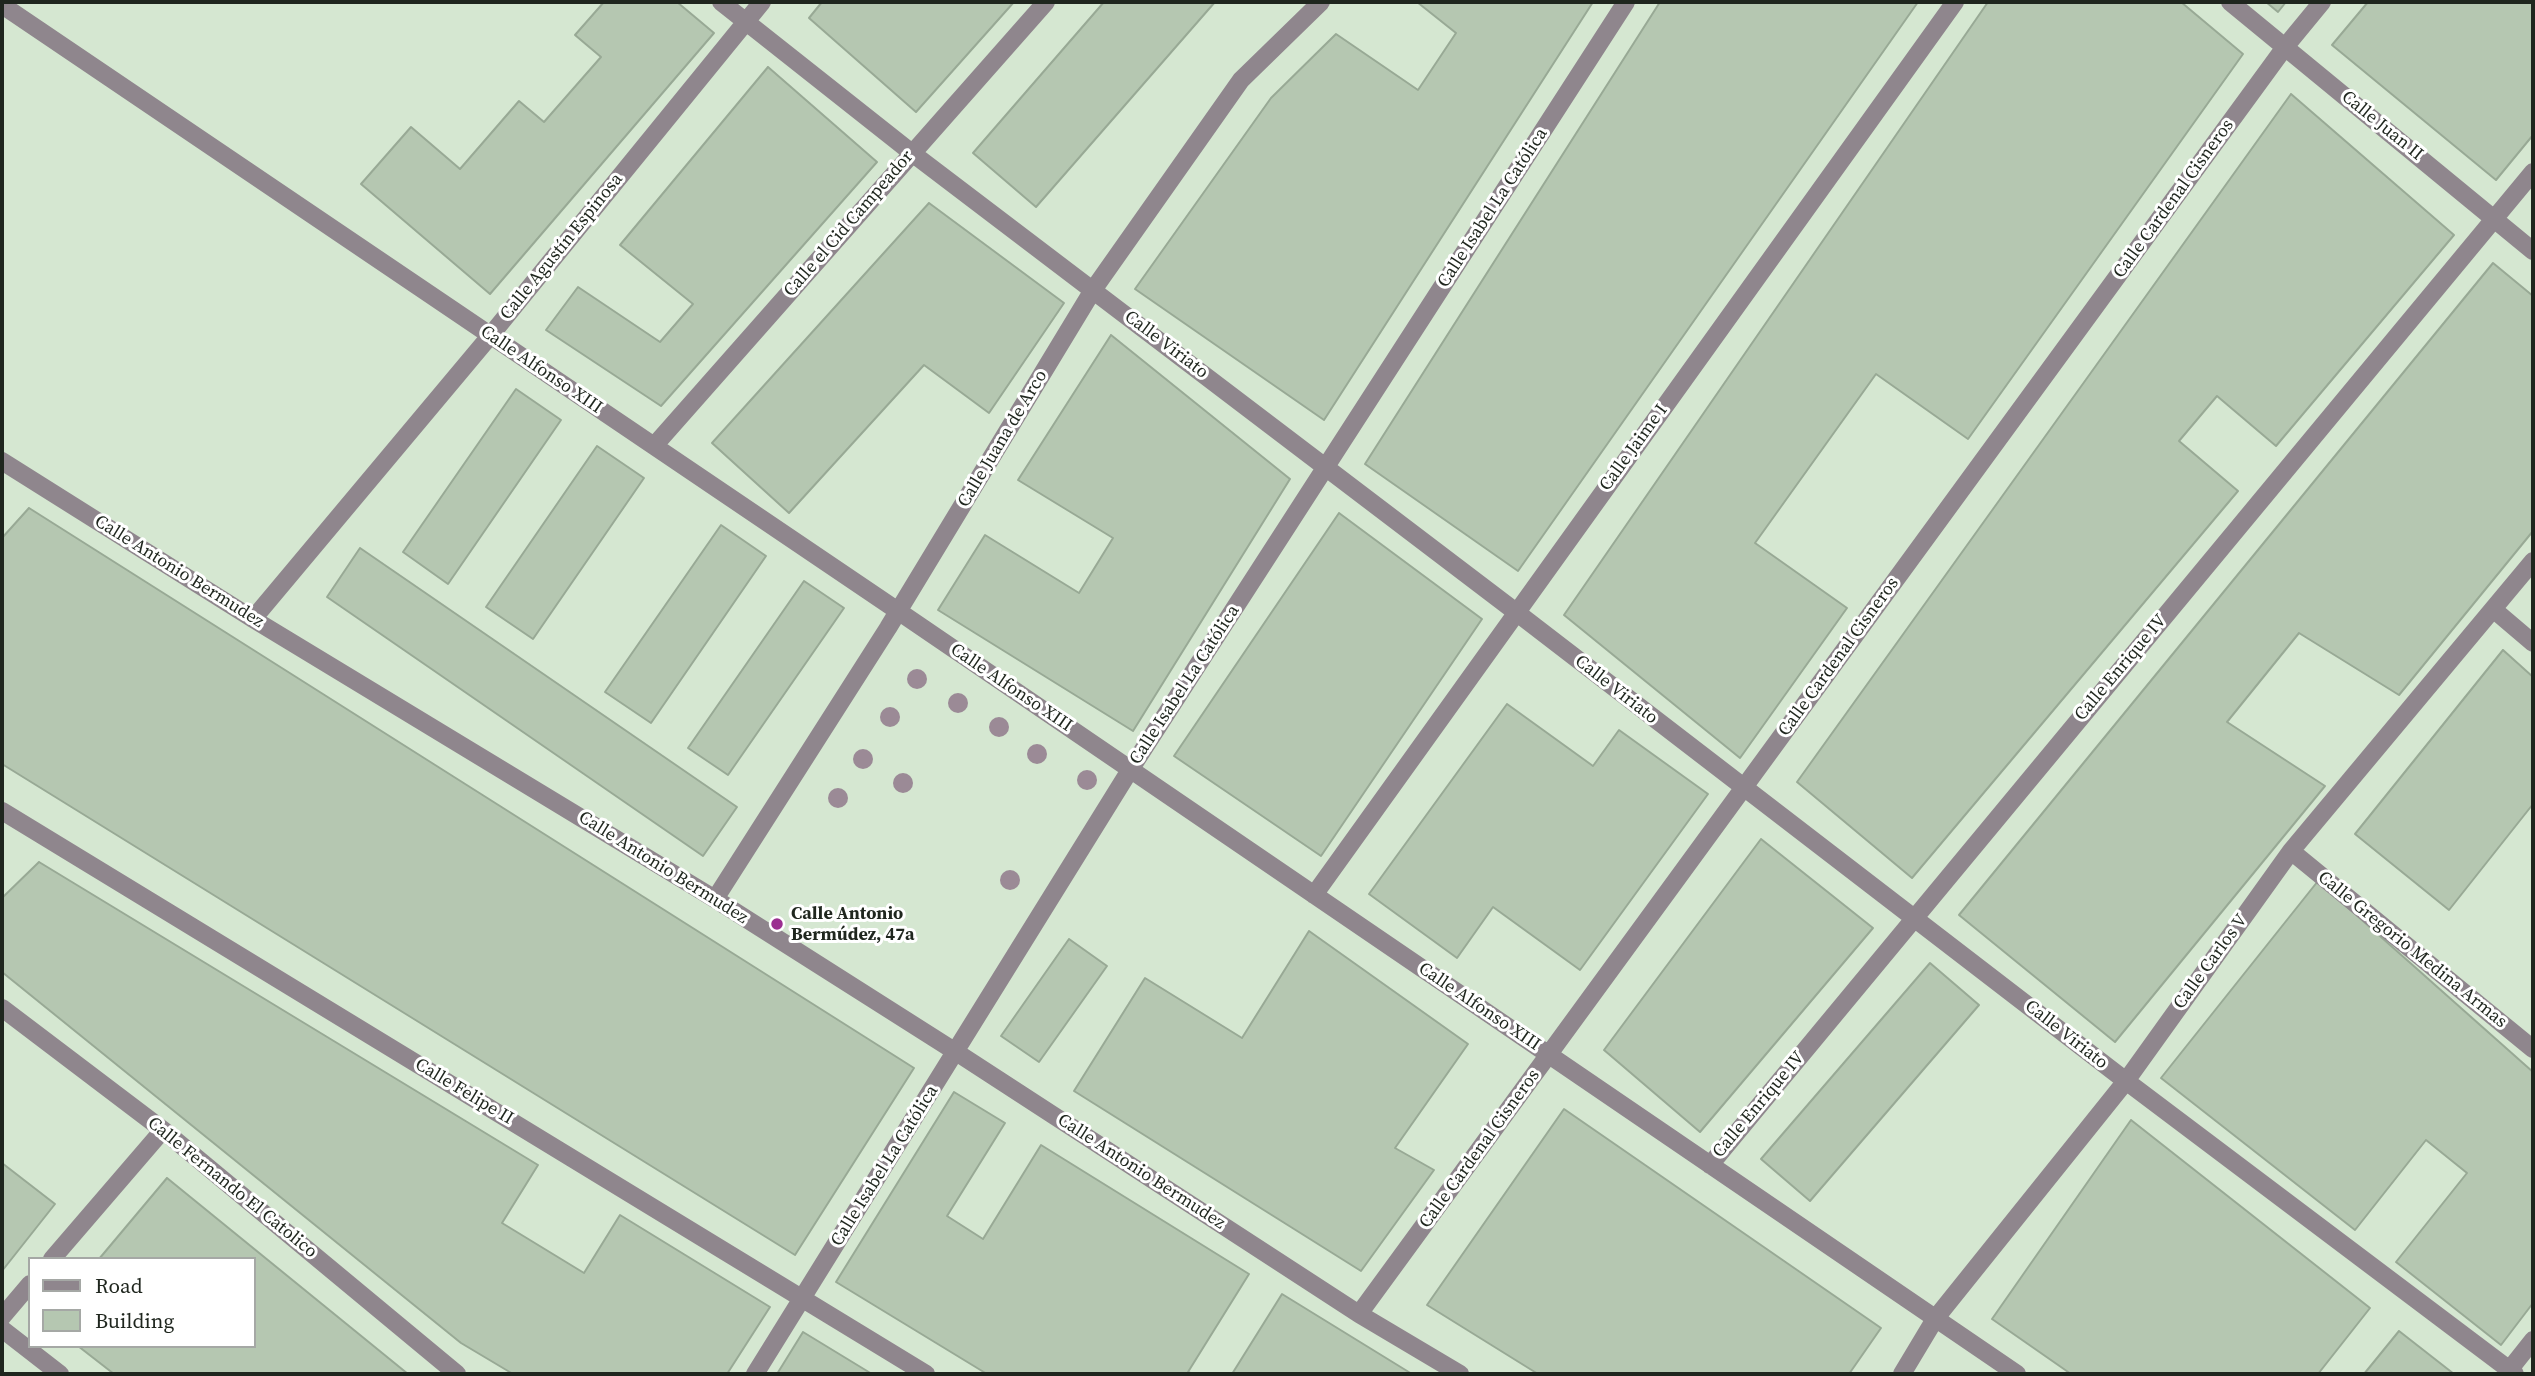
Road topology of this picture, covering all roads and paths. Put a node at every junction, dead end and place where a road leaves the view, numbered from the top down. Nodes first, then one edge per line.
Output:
1 (721, 2) edge
2 (762, 2) edge
3 (1046, 2) edge
4 (1321, 2) edge
5 (1626, 2) edge
6 (1955, 2) edge
7 (2230, 2) edge
8 (2322, 2) edge
9 (2, 5) edge
10 (745, 22) junction
11 (2285, 47) junction
12 (912, 153) junction
13 (2533, 172) edge
14 (2495, 218) junction
15 (2533, 251) edge
16 (1094, 290) junction
17 (490, 336) junction
18 (654, 446) junction
19 (5, 468) edge
20 (1326, 468) junction
21 (2533, 561) edge
22 (2493, 609) junction
23 (898, 611) junction
24 (1516, 612) junction
25 (253, 619) junction
26 (2533, 643) edge
27 (1130, 770) junction
28 (1743, 788) junction
29 (2, 811) edge
30 (2291, 851) junction
31 (1314, 895) junction
32 (715, 899) junction
33 (1914, 918) junction
34 (2, 1008) edge
35 (2533, 1049) edge
36 (956, 1052) junction
37 (1549, 1054) junction
38 (2126, 1081) junction
39 (163, 1130) junction
40 (1710, 1165) junction
41 (54, 1257) edge
42 (28, 1286) edge
43 (803, 1297) junction
44 (1359, 1314) junction
45 (2, 1317) edge
46 (1935, 1319) junction
47 (2, 1329) edge
48 (2533, 1340) edge
49 (2510, 1373) edge
50 (60, 1374) edge
51 (457, 1374) edge
52 (755, 1374) edge
53 (926, 1374) edge
54 (1460, 1374) edge
55 (1902, 1374) edge
56 (2017, 1374) edge

1 - 10 street, Calle Viriato
2 - 10 street, Calle Agustín Espinosa
3 - 12 street, Calle el Cid Campeador
4 - 16 street, Calle Juana de Arco
5 - 20 street, Calle Isabel La Católica
6 - 24 street, Calle Jaime I
7 - 11 street, Calle Juan II
8 - 11 street, Calle Cardenal Cisneros
9 - 17 street, Calle Alfonso XIII
10 - 12 street, Calle Viriato
10 - 17 street, Calle Agustín Espinosa
11 - 14 street, Calle Juan II
11 - 28 street, Calle Cardenal Cisneros
12 - 16 street, Calle Viriato
12 - 18 street, Calle el Cid Campeador
13 - 14 street, Calle Enrique IV
14 - 15 street, Calle Juan II
14 - 33 street, Calle Enrique IV
16 - 20 street, Calle Viriato
16 - 23 street, Calle Juana de Arco
17 - 18 street, Calle Alfonso XIII
17 - 25 street, Calle Agustín Espinosa
18 - 23 street, Calle Alfonso XIII
19 - 25 street, Calle Antonio Bermudez
20 - 24 street, Calle Viriato
20 - 27 street, Calle Isabel La Católica
21 - 22 street, Calle Carlos V
22 - 26 street
22 - 30 street, Calle Carlos V
23 - 27 street, Calle Alfonso XIII
23 - 32 street, Calle Juana de Arco
24 - 28 street, Calle Viriato
24 - 31 street, Calle Jaime I
25 - 32 street, Calle Antonio Bermudez
27 - 31 street, Calle Alfonso XIII
27 - 36 street, Calle Isabel La Católica
28 - 33 street, Calle Viriato
28 - 37 street, Calle Cardenal Cisneros
29 - 43 street, Calle Felipe II
30 - 35 street, Calle Gregorio Medina Armas
30 - 38 street, Calle Carlos V
31 - 37 street, Calle Alfonso XIII
32 - 36 street, Calle Antonio Bermudez
33 - 38 street, Calle Viriato
33 - 40 street, Calle Enrique IV
34 - 39 street, Calle Fernando El Catolico
36 - 43 street, Calle Isabel La Católica
36 - 44 street, Calle Antonio Bermudez
37 - 40 street, Calle Alfonso XIII
37 - 44 street, Calle Cardenal Cisneros
38 - 46 street, Calle Carlos V
38 - 49 street, Calle Viriato
39 - 41 street
39 - 51 street, Calle Fernando El Catolico
40 - 46 street, Calle Alfonso XIII
42 - 45 street
43 - 52 street, Calle Isabel La Católica
43 - 53 street, Calle Felipe II
44 - 54 street, Calle Antonio Bermudez
46 - 55 street, Calle Carlos V
46 - 56 street, Calle Alfonso XIII
47 - 50 street
48 - 49 street

